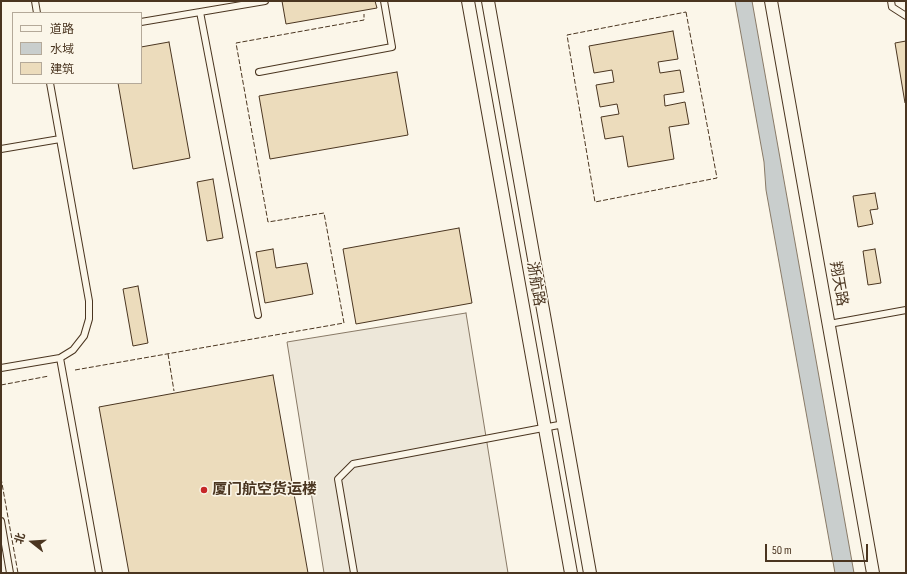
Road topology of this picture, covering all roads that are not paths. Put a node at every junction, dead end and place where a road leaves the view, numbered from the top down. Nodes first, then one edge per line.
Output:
1 (35, 1) edge
2 (265, 1) edge
3 (384, 1) edge
4 (468, 1) edge
5 (488, 1) edge
6 (771, 1) edge
7 (891, 1) edge
8 (37, 12) edge
9 (200, 12) junction
10 (906, 16) edge
11 (142, 22) edge
12 (259, 72) dead end
13 (50, 84) edge
14 (60, 139) junction
15 (1, 149) edge
16 (906, 310) edge
17 (258, 315) dead end
18 (828, 324) junction
19 (60, 358) junction
20 (1, 368) edge
21 (564, 424) junction
22 (545, 428) junction
23 (1, 520) edge
24 (10, 573) edge
25 (99, 573) edge
26 (354, 573) edge
27 (571, 573) edge
28 (590, 573) edge
29 (873, 573) edge

1 - 8 lane
2 - 9 lane
3 - 12 lane
4 - 22 street, 浙航路
5 - 21 street, 浙航路
6 - 18 street, 翔天路
7 - 10 lane
9 - 11 lane
9 - 17 lane
13 - 14 lane
14 - 15 lane
14 - 19 lane
16 - 18 lane
18 - 29 street, 翔天路
19 - 20 lane
19 - 25 lane
21 - 22 lane
21 - 28 street, 浙航路
22 - 26 lane
22 - 27 street, 浙航路
23 - 24 lane

